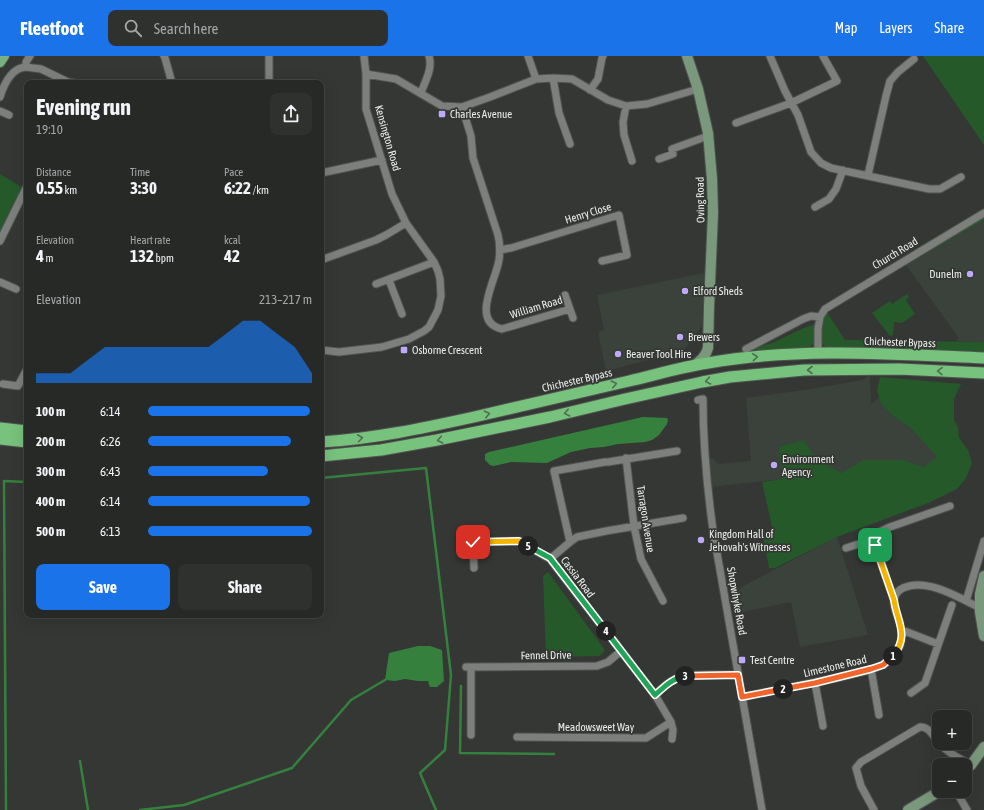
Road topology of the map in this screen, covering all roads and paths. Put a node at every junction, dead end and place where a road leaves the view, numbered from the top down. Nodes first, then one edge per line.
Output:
1 (4, 56) edge
2 (30, 56) edge
3 (269, 56) edge
4 (364, 56) edge
5 (429, 56) edge
6 (528, 56) edge
7 (603, 56) edge
8 (687, 56) edge
9 (770, 56) edge
10 (823, 56) edge
11 (166, 57) edge
12 (914, 59) dead end
13 (0, 62) edge
14 (26, 67) junction
15 (366, 74) junction
16 (554, 78) junction
17 (536, 79) junction
18 (64, 80) edge
19 (171, 80) edge
20 (269, 80) edge
21 (698, 89) junction
22 (590, 90) junction
23 (421, 93) junction
24 (0, 97) edge
25 (791, 103) junction
26 (626, 106) junction
27 (462, 107) junction
28 (0, 111) edge
29 (9, 115) dead end
30 (736, 123) dead end
31 (708, 136) junction
32 (570, 144) dead end
33 (659, 159) dead end
34 (382, 160) junction
35 (632, 161) dead end
36 (843, 170) junction
37 (324, 172) edge
38 (868, 175) junction
39 (961, 177) dead end
40 (24, 192) edge
41 (815, 207) dead end
42 (984, 212) edge
43 (406, 223) junction
44 (0, 241) edge
45 (500, 250) junction
46 (324, 259) edge
47 (602, 261) dead end
48 (434, 262) junction
49 (389, 280) junction
50 (0, 282) edge
51 (376, 284) dead end
52 (16, 289) dead end
53 (566, 295) dead end
54 (570, 309) junction
55 (402, 314) dead end
56 (820, 317) junction
57 (573, 318) dead end
58 (708, 346) junction
59 (746, 349) dead end
60 (324, 350) edge
61 (818, 354) junction
62 (984, 358) edge
63 (727, 360) junction
64 (695, 365) junction
65 (982, 373) edge
66 (24, 375) edge
67 (3, 384) dead end
68 (698, 400) dead end
69 (24, 431) edge
70 (2, 433) edge
71 (24, 441) edge
72 (324, 442) edge
73 (677, 451) dead end
74 (324, 456) edge
75 (626, 458) junction
76 (950, 506) dead end
77 (683, 518) dead end
78 (634, 526) junction
79 (874, 540) junction
80 (984, 541) edge
81 (570, 542) junction
82 (846, 548) dead end
83 (550, 558) junction
84 (474, 568) dead end
85 (984, 576) edge
86 (894, 600) junction
87 (663, 601) dead end
88 (966, 601) junction
89 (952, 605) dead end
90 (980, 608) junction
91 (902, 630) junction
92 (984, 636) edge
93 (938, 644) junction
94 (621, 651) junction
95 (871, 669) junction
96 (738, 675) junction
97 (815, 683) junction
98 (911, 693) dead end
99 (655, 695) junction
100 (742, 697) junction
101 (879, 715) dead end
102 (671, 722) junction
103 (823, 726) dead end
104 (471, 735) dead end
105 (517, 738) dead end
106 (672, 739) dead end
107 (984, 747) edge
108 (956, 758) edge
109 (972, 763) edge
110 (932, 796) edge
111 (960, 798) edge
112 (762, 810) edge
113 (874, 810) edge
114 (908, 810) edge
115 (967, 810) edge

1 - 13 main road
2 - 14 street
3 - 20 street
4 - 15 street, Kensington Road
5 - 23 street
6 - 17 street
7 - 22 street
8 - 21 main road, Oving Road
9 - 25 street
10 - 25 street
11 - 19 street
12 - 38 street
14 - 18 street
14 - 24 street
15 - 23 street
15 - 34 street, Kensington Road
16 - 17 street
16 - 22 street
16 - 32 street
17 - 27 street
21 - 26 street
21 - 31 main road, Oving Road
22 - 26 street
23 - 27 street
25 - 30 street
25 - 36 street
26 - 35 street
27 - 45 street
28 - 29 street
31 - 33 street
31 - 58 main road, Oving Road
34 - 37 street
34 - 43 street, Kensington Road
36 - 38 street
36 - 41 street
38 - 39 street
40 - 44 street
42 - 56 street, Church Road
43 - 46 street
43 - 48 street
45 - 47 street, Henry Close
45 - 54 street, William Road
48 - 49 street
48 - 60 street
49 - 51 street
49 - 55 street
50 - 52 street
53 - 54 street
54 - 57 street
56 - 59 street
56 - 61 street
58 - 63 main road
58 - 64 main road, Oving Road
61 - 62 highway, Chichester Bypass
63 -> 61 highway, Chichester Bypass
63 - 64 highway, Chichester Bypass
72 -> 64 highway, Chichester Bypass
65 -> 74 highway
66 - 67 street
68 - 96 street, Shopwhyke Road
69 - 70 highway
70 - 71 highway
73 - 75 street
75 - 78 street, Tarragon Avenue
75 - 81 street
76 - 79 street
77 - 78 street
78 - 81 street
78 - 87 street, Tarragon Avenue
79 - 82 street
79 - 86 street
80 - 88 street
81 - 83 street
83 - 84 street, Cassia Road
83 - 94 street, Cassia Road
85 - 90 main road
86 - 88 street
86 - 91 street
88 - 90 street
89 - 93 street
90 - 92 main road
91 - 93 street
91 - 95 street, Limestone Road
93 - 98 street
94 - 99 street, Cassia Road
94 - 104 street, Fennel Drive
95 - 97 street, Limestone Road
95 - 101 street
96 - 99 street
96 - 100 street, Shopwhyke Road
97 - 100 street, Limestone Road
97 - 103 street
99 - 102 street, Cassia Road
100 - 112 street, Shopwhyke Road
102 - 105 street, Meadowsweet Way
102 - 106 street, Cassia Road
107 - 109 main road
108 - 113 street
110 - 114 main road
111 - 115 street

